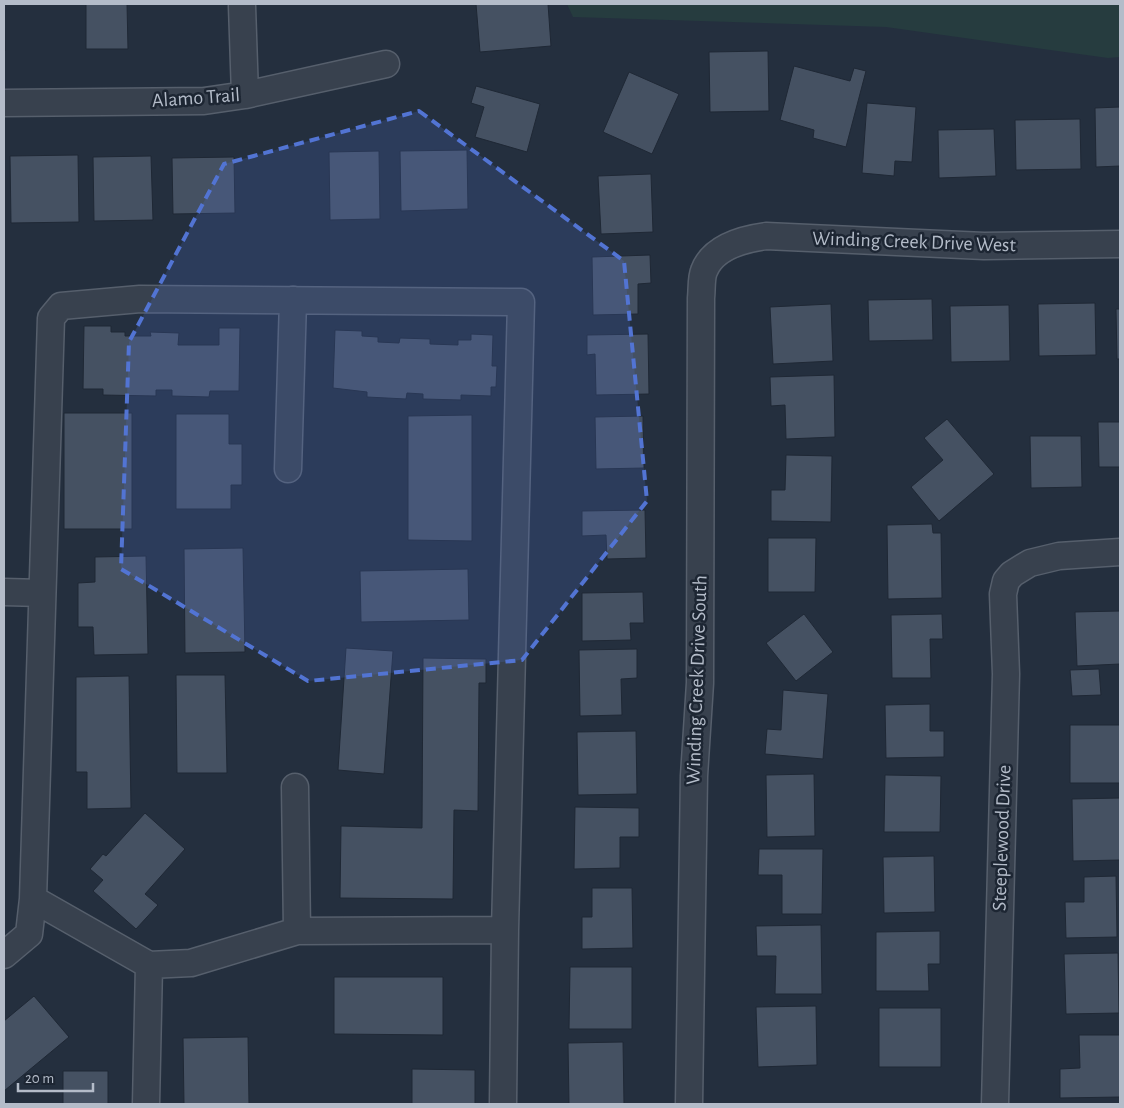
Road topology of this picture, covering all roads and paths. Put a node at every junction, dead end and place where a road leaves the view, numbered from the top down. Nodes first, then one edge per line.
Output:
1 (242, 6) dead end
2 (386, 64) dead end
3 (246, 95) junction
4 (4, 103) edge
5 (1120, 244) edge
6 (712, 258) joint
7 (293, 300) junction
8 (288, 469) dead end
9 (1120, 552) edge
10 (4, 592) edge
11 (42, 593) junction
12 (295, 787) dead end
13 (33, 899) junction
14 (504, 930) junction
15 (298, 932) junction
16 (4, 955) edge
17 (149, 964) junction
18 (146, 1104) edge
19 (502, 1104) edge
20 (689, 1104) edge
21 (994, 1104) edge

1 - 3 street
2 - 3 street, Alamo Trail
3 - 4 street, Alamo Trail
5 - 6 street, Winding Creek Drive West
6 - 20 street, Winding Creek Drive South
7 - 8 street
7 - 11 street
7 - 14 street
9 - 21 street, Steeplewood Drive
10 - 11 street
11 - 13 street
12 - 15 street
13 - 16 street
13 - 17 street
14 - 15 street
14 - 19 street
15 - 17 street
17 - 18 street

